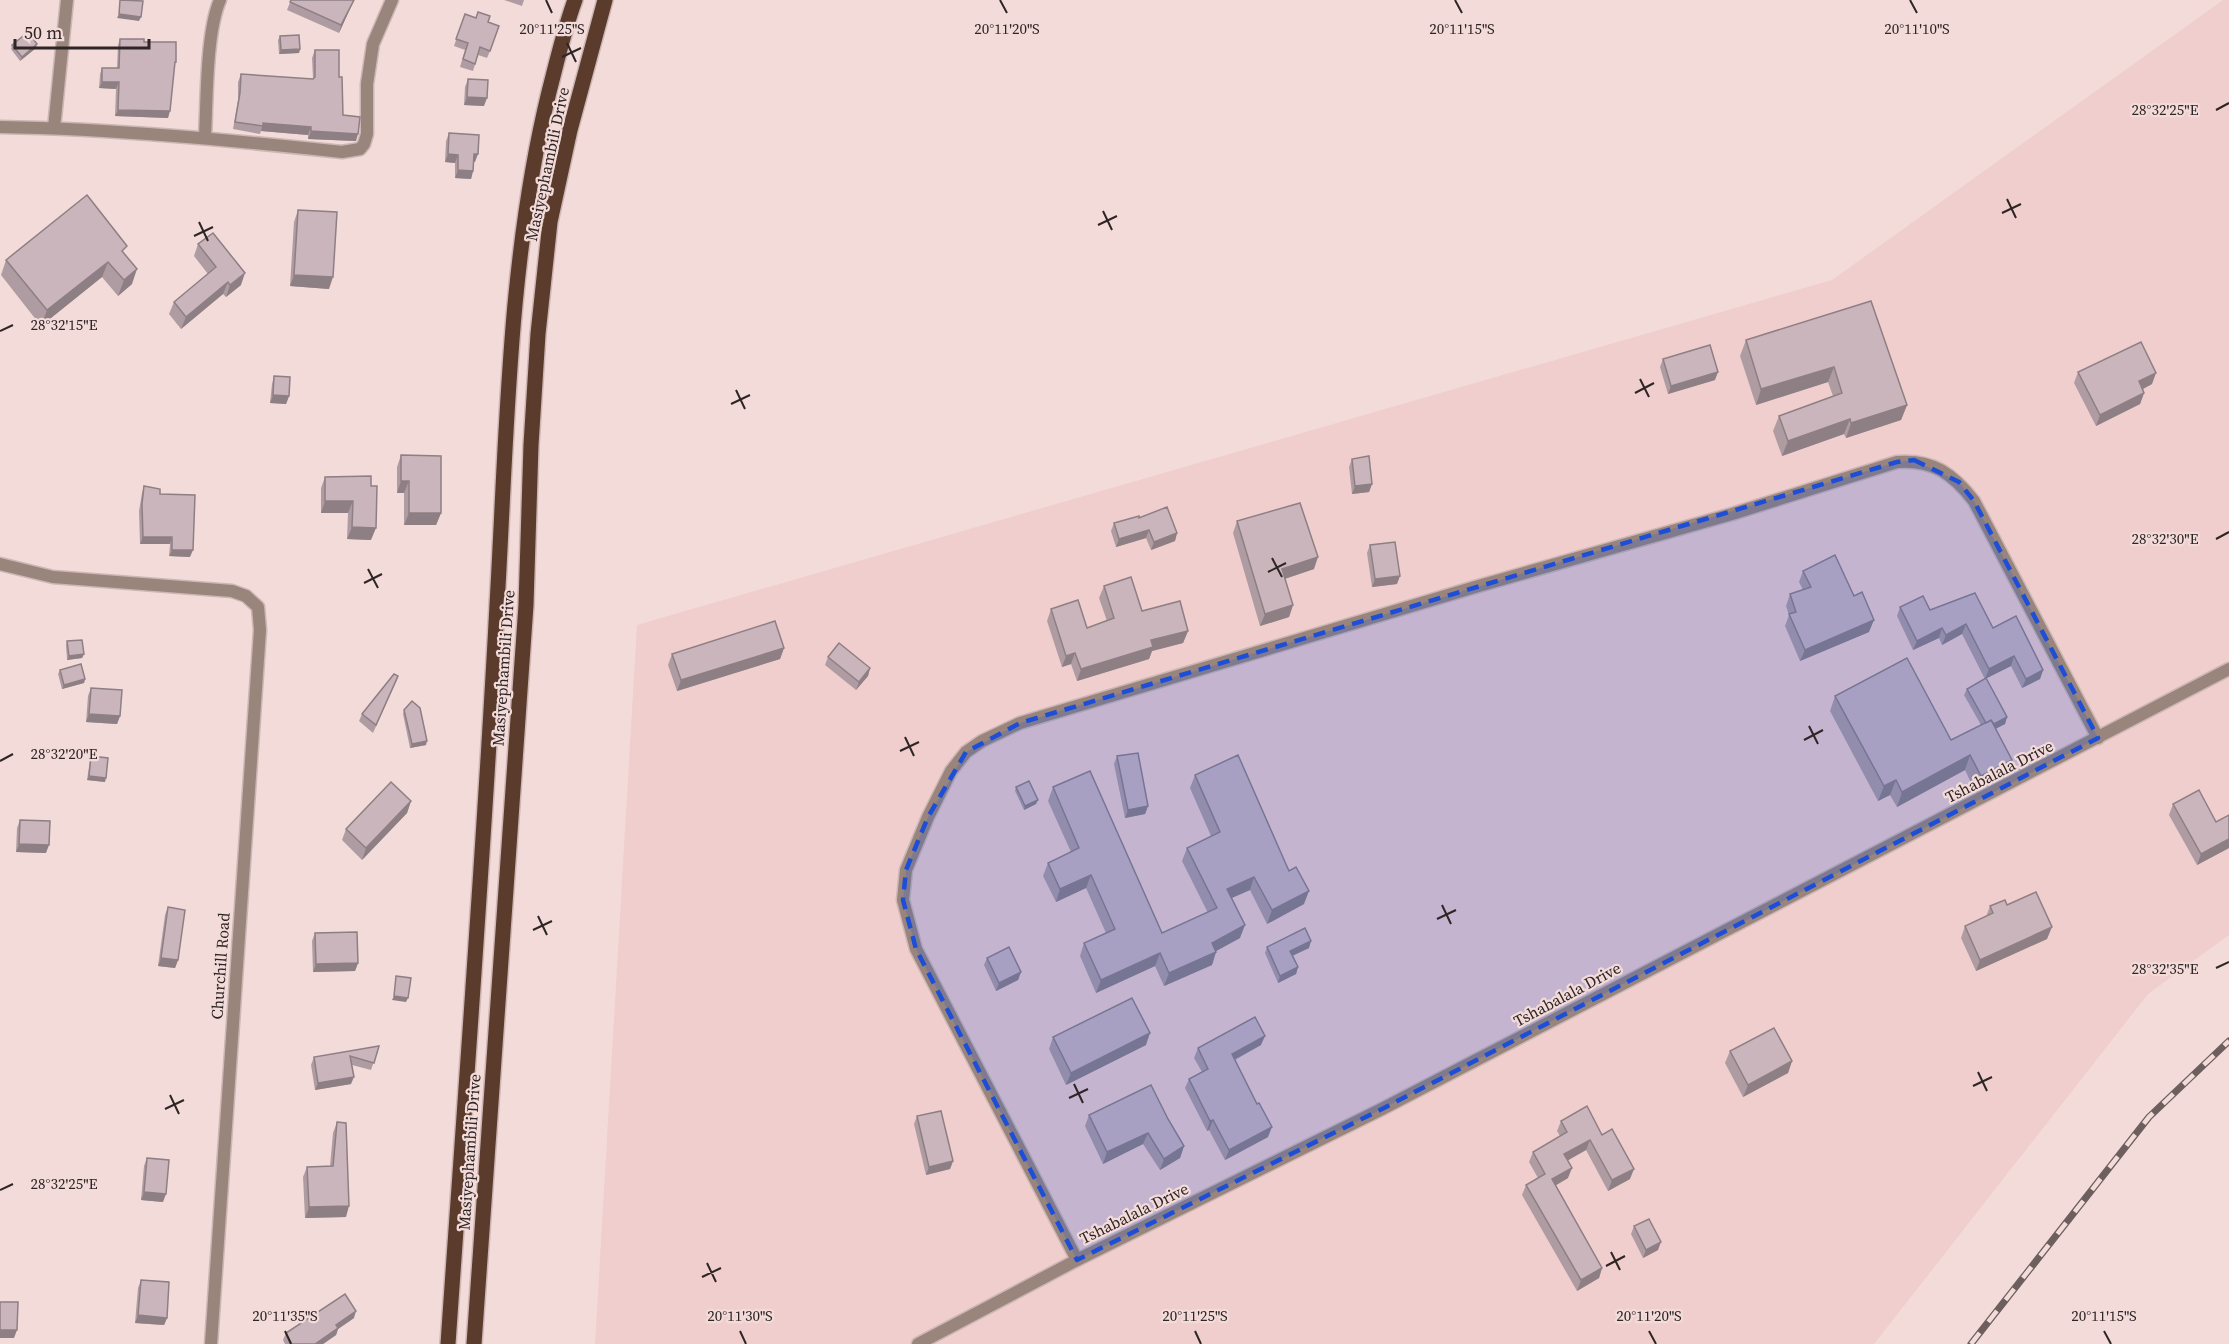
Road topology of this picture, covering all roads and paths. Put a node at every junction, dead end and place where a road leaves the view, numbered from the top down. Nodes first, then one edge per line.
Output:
1 (67, 0) edge
2 (220, 0) edge
3 (392, 0) edge
4 (575, 0) edge
5 (605, 0) edge
6 (0, 127) edge
7 (54, 128) junction
8 (205, 137) junction
9 (0, 564) edge
10 (2229, 669) edge
11 (2098, 738) junction
12 (1077, 1260) junction
13 (211, 1344) edge
14 (448, 1344) edge
15 (474, 1344) edge
16 (918, 1344) edge

1 - 7 street
2 - 8 street
3 - 8 street
4 - 14 main road, Masiyephambili Drive
5 - 15 main road, Masiyephambili Drive
6 - 7 street
7 - 8 street
9 - 13 street, Churchill Road
10 - 11 street, Tshabalala Drive
11 - 12 street, Tshabalala Drive
11 - 12 street
12 - 16 street, Tshabalala Drive

